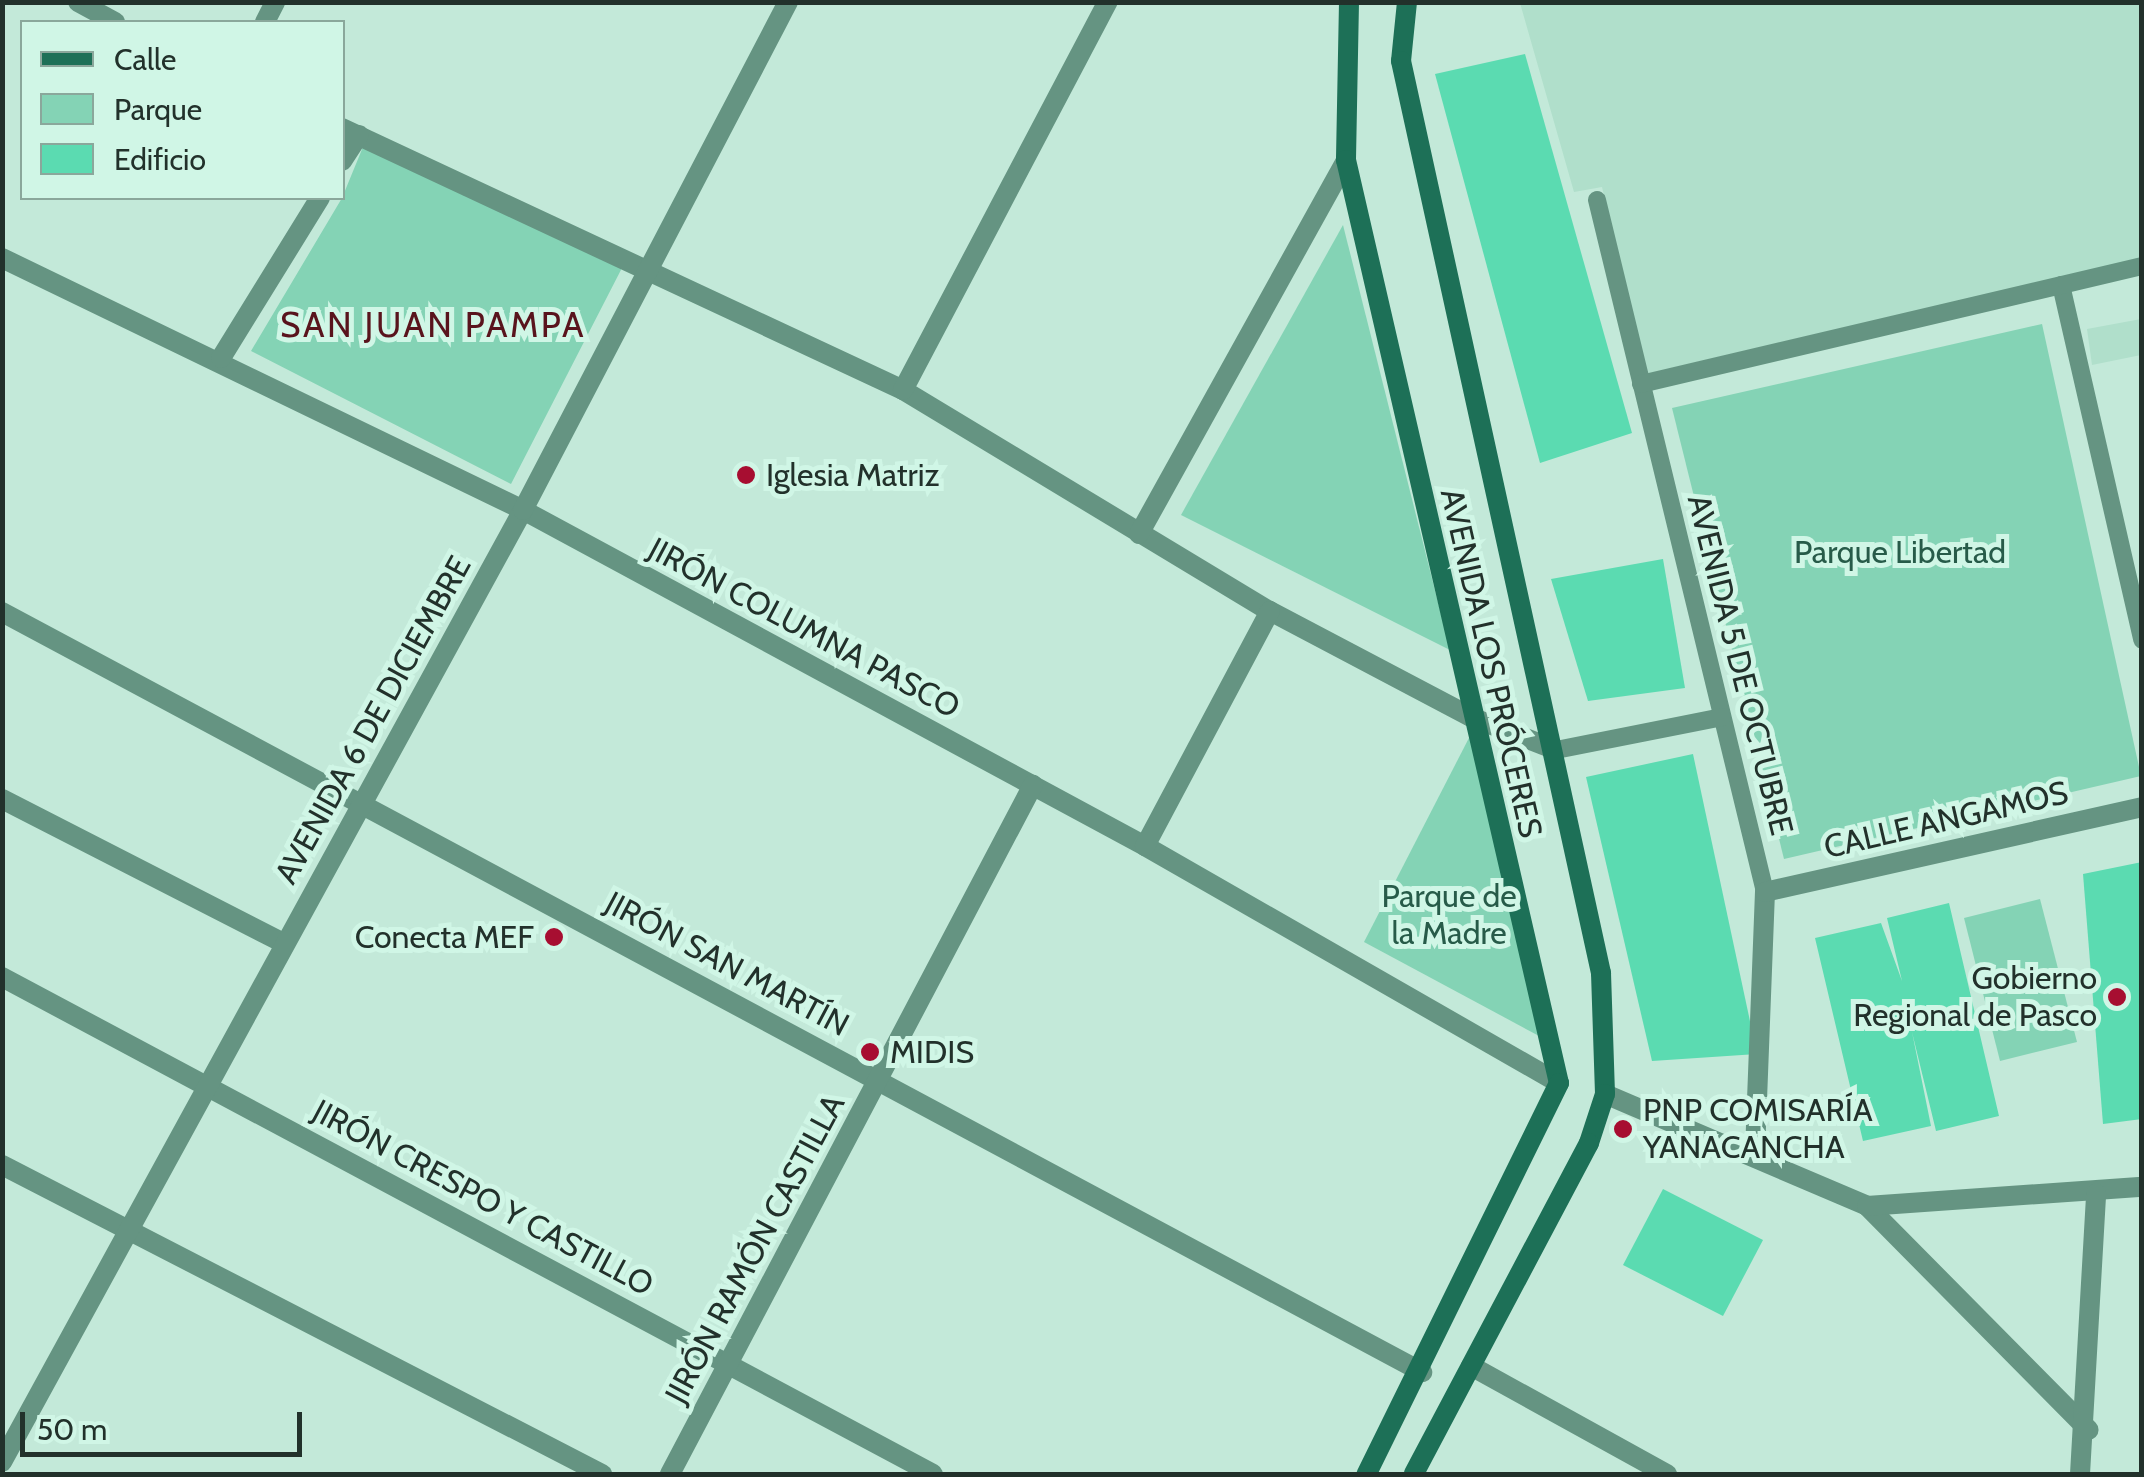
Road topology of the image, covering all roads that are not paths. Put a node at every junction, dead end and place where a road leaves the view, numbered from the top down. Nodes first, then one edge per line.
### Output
1 (78, 2) edge
2 (788, 2) edge
3 (1108, 2) edge
4 (1349, 2) edge
5 (1406, 3) edge
6 (111, 20) edge
7 (351, 131) edge
8 (1346, 160) junction
9 (319, 200) edge
10 (1597, 200) dead end
11 (2, 258) edge
12 (2142, 266) edge
13 (645, 269) junction
14 (2062, 285) junction
15 (221, 358) junction
16 (1641, 384) junction
17 (903, 390) junction
18 (523, 510) junction
19 (1139, 534) junction
20 (1270, 611) junction
21 (2, 612) edge
22 (2142, 640) edge
23 (1722, 716) junction
24 (1472, 717) junction
25 (1556, 750) junction
26 (1033, 785) junction
27 (2, 800) edge
28 (362, 802) junction
29 (2142, 807) edge
30 (1146, 846) junction
31 (1764, 892) junction
32 (284, 944) junction
33 (2, 978) edge
34 (878, 1079) junction
35 (1560, 1082) junction
36 (206, 1085) junction
37 (1605, 1094) junction
38 (1755, 1152) junction
39 (2, 1166) edge
40 (2142, 1187) edge
41 (2096, 1193) junction
42 (1867, 1206) junction
43 (126, 1230) junction
44 (729, 1362) junction
45 (1472, 1366) junction
46 (1422, 1372) junction
47 (2089, 1430) junction
48 (2, 1462) edge
49 (602, 1474) edge
50 (670, 1474) edge
51 (933, 1474) edge
52 (1367, 1474) edge
53 (1414, 1474) edge
54 (1667, 1474) edge
55 (2080, 1474) edge

1 - 6 street
2 - 13 street, AVENIDA 6 DE DICIEMBRE
3 - 17 street
4 - 8 street, AVENIDA LOS PRÓCERES
5 - 25 street, AVENIDA LOS PRÓCERES
7 - 13 street
8 - 19 street
8 - 24 street, AVENIDA LOS PRÓCERES
9 - 15 street
10 - 16 lane, AVENIDA 5 DE OCTUBRE
11 - 15 street, JIRÓN COLUMNA PASCO
12 - 14 lane
13 - 17 street
13 - 18 street, AVENIDA 6 DE DICIEMBRE
14 - 16 lane
14 - 22 lane
15 - 18 street, JIRÓN COLUMNA PASCO
16 - 23 lane, AVENIDA 5 DE OCTUBRE
17 - 19 street
18 - 26 street, JIRÓN COLUMNA PASCO
18 - 28 street, AVENIDA 6 DE DICIEMBRE
19 - 20 street
20 - 24 street
20 - 30 street
21 - 28 street, JIRÓN SAN MARTÍN
23 - 25 lane
23 - 31 lane, AVENIDA 5 DE OCTUBRE
24 - 25 street
24 - 35 street, AVENIDA LOS PRÓCERES
25 - 37 street, AVENIDA LOS PRÓCERES
26 - 30 street, JIRÓN COLUMNA PASCO
26 - 34 street, JIRÓN RAMÓN CASTILLA
27 - 32 street
28 - 32 street, AVENIDA 6 DE DICIEMBRE
28 - 34 street, JIRÓN SAN MARTÍN
29 - 31 street, CALLE ANGAMOS
30 - 35 street, JIRÓN COLUMNA PASCO
31 - 38 street, AVENIDA 5 DE OCTUBRE
32 - 36 street, AVENIDA 6 DE DICIEMBRE
33 - 36 street, JIRÓN CRESPO Y CASTILLO
34 - 44 street, JIRÓN RAMÓN CASTILLA
34 - 46 street, JIRÓN SAN MARTÍN
35 - 46 street
36 - 43 street, AVENIDA 6 DE DICIEMBRE
36 - 44 street, JIRÓN CRESPO Y CASTILLO
37 - 38 street
37 - 45 street, AVENIDA LOS PRÓCERES
38 - 42 street
39 - 43 street
40 - 41 street
41 - 42 street
41 - 47 street
42 - 47 street
43 - 48 street, AVENIDA 6 DE DICIEMBRE
43 - 49 street
44 - 50 street, JIRÓN RAMÓN CASTILLA
44 - 51 street, JIRÓN CRESPO Y CASTILLO
45 - 53 street, AVENIDA LOS PRÓCERES
45 - 54 street
46 - 52 street
47 - 55 street

